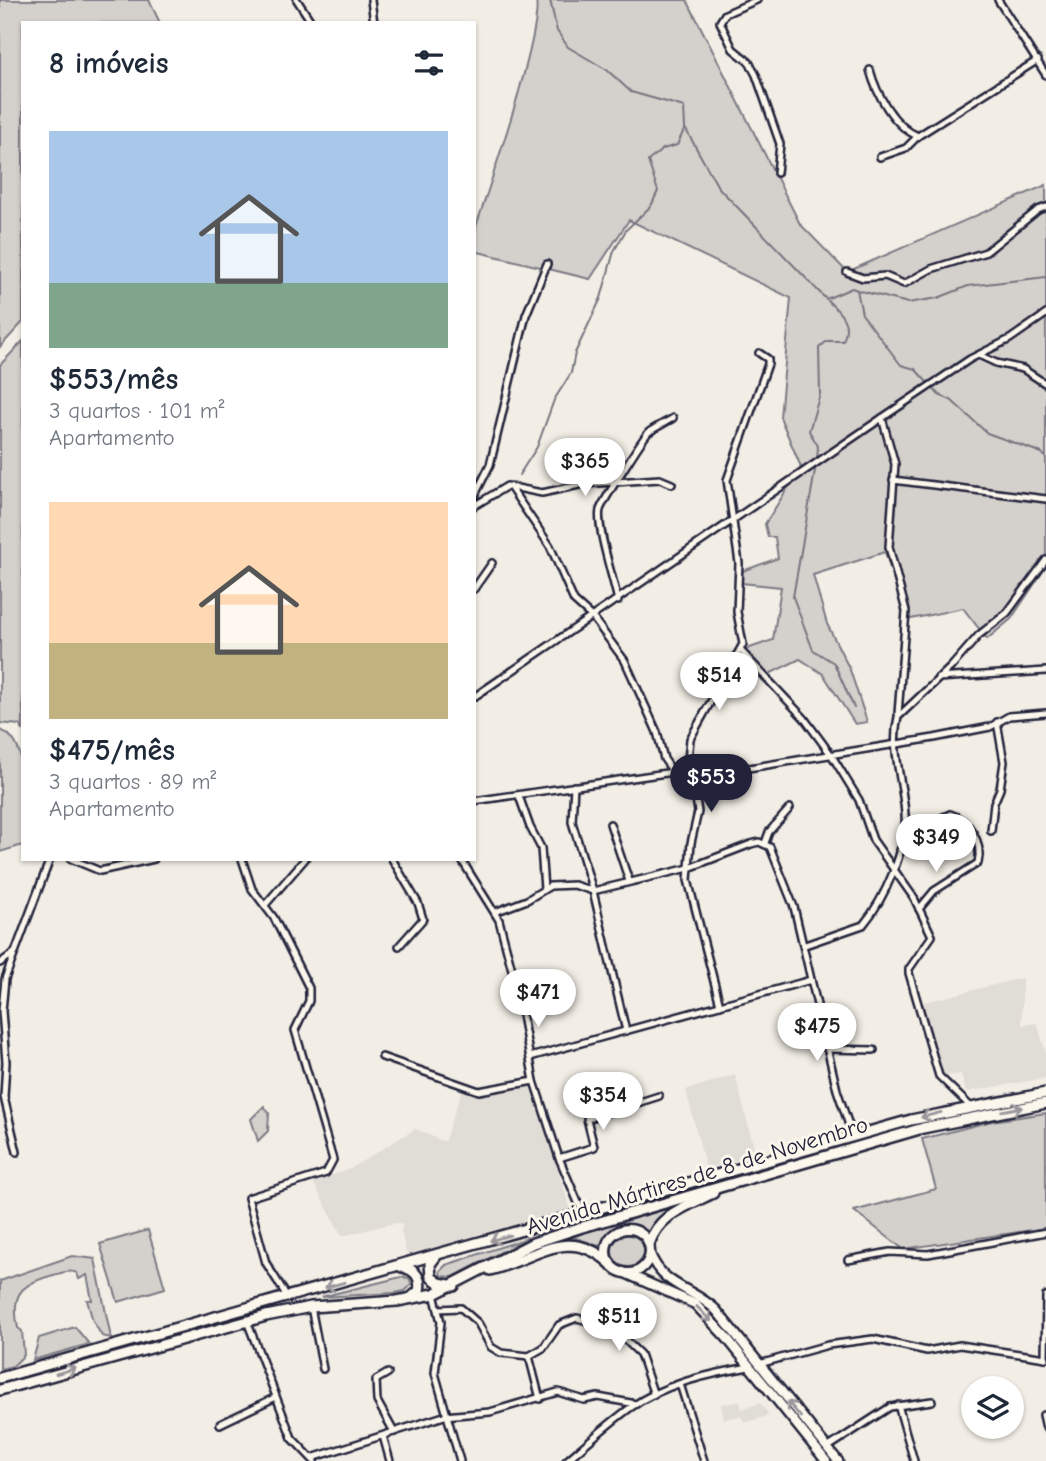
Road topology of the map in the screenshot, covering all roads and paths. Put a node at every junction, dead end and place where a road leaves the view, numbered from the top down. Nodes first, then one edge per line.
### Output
1 (297, 0) edge
2 (371, 0) edge
3 (757, 0) edge
4 (998, 0) edge
5 (311, 21) edge
6 (374, 21) edge
7 (1038, 60) junction
8 (870, 69) dead end
9 (1046, 75) edge
10 (918, 136) junction
11 (880, 157) dead end
12 (777, 173) dead end
13 (1046, 207) edge
14 (547, 264) dead end
15 (847, 272) dead end
16 (1046, 314) edge
17 (759, 353) dead end
18 (979, 355) junction
19 (1046, 384) edge
20 (673, 418) dead end
21 (882, 418) junction
22 (893, 480) junction
23 (618, 483) junction
24 (672, 484) dead end
25 (510, 487) junction
26 (476, 493) edge
27 (1046, 499) edge
28 (476, 505) edge
29 (732, 522) junction
30 (1046, 560) edge
31 (492, 563) dead end
32 (476, 586) edge
33 (618, 601) junction
34 (593, 618) junction
35 (741, 651) junction
36 (1046, 671) edge
37 (938, 678) junction
38 (476, 696) edge
39 (1046, 713) edge
40 (898, 716) junction
41 (998, 722) junction
42 (895, 742) junction
43 (832, 756) junction
44 (687, 769) junction
45 (673, 772) junction
46 (693, 777) junction
47 (574, 786) junction
48 (519, 796) junction
49 (476, 801) edge
50 (790, 808) dead end
51 (610, 824) dead end
52 (991, 831) dead end
53 (765, 843) junction
54 (899, 850) junction
55 (49, 861) edge
56 (76, 861) edge
57 (144, 861) edge
58 (243, 861) edge
59 (303, 861) edge
60 (393, 861) edge
61 (462, 861) edge
62 (689, 868) junction
63 (895, 870) junction
64 (629, 881) junction
65 (544, 889) junction
66 (593, 891) junction
67 (265, 905) junction
68 (919, 908) junction
69 (495, 912) junction
70 (805, 945) junction
71 (399, 946) dead end
72 (14, 953) junction
73 (0, 963) edge
74 (811, 981) junction
75 (720, 1005) junction
76 (626, 1031) junction
77 (828, 1049) junction
78 (874, 1050) dead end
79 (382, 1057) dead end
80 (530, 1058) junction
81 (3, 1063) edge
82 (534, 1081) junction
83 (1046, 1093) edge
84 (659, 1096) dead end
85 (1046, 1103) edge
86 (970, 1106) junction
87 (853, 1138) junction
88 (17, 1152) dead end
89 (559, 1158) junction
90 (733, 1182) junction
91 (583, 1214) junction
92 (1046, 1232) edge
93 (650, 1249) junction
94 (438, 1256) junction
95 (848, 1260) dead end
96 (610, 1263) junction
97 (401, 1266) junction
98 (481, 1272) junction
99 (622, 1272) junction
100 (455, 1286) junction
101 (434, 1294) junction
102 (1046, 1296) edge
103 (288, 1298) junction
104 (410, 1299) junction
105 (311, 1307) junction
106 (438, 1308) junction
107 (247, 1321) junction
108 (529, 1356) junction
109 (1045, 1358) edge
110 (760, 1364) junction
111 (749, 1367) junction
112 (323, 1369) dead end
113 (388, 1373) dead end
114 (0, 1378) edge
115 (680, 1384) junction
116 (0, 1390) edge
117 (654, 1395) junction
118 (274, 1398) junction
119 (540, 1399) junction
120 (932, 1401) dead end
121 (636, 1404) junction
122 (898, 1405) junction
123 (1043, 1415) dead end
124 (444, 1416) junction
125 (220, 1424) dead end
126 (1046, 1428) edge
127 (394, 1432) junction
128 (383, 1436) junction
129 (827, 1448) junction
130 (313, 1460) edge
131 (390, 1461) edge
132 (460, 1461) edge
133 (566, 1461) edge
134 (704, 1461) edge
135 (825, 1461) edge
136 (838, 1461) edge
137 (914, 1461) edge

1 - 5 street
2 - 6 street
3 - 12 street
4 - 7 street
7 - 9 street
7 - 10 street
8 - 10 street
10 - 11 street
13 - 15 street
14 - 26 street
16 - 18 street
17 - 29 street
18 - 19 street
18 - 21 street
20 - 23 street
21 - 22 street
21 - 29 street
22 - 27 street
22 - 40 street
23 - 24 street
23 - 25 street
23 - 33 street
25 - 28 street
25 - 34 street
29 - 33 street
29 - 35 street
30 - 37 street
31 - 32 street
33 - 34 street
34 - 38 street
34 - 45 street
35 - 43 street
35 - 44 street
36 - 37 street
37 - 40 street
39 - 41 street
40 - 42 street
41 - 42 street
41 - 52 street
42 - 43 street
42 - 54 street
43 - 46 street
43 - 63 street
44 - 45 street
44 - 46 street
45 - 47 street
46 - 62 street
47 - 48 street
47 - 66 street
48 - 49 street
48 - 65 street
50 - 53 street
51 - 64 street
53 - 62 street
53 - 70 street
54 - 63 street
54 - 68 street
55 - 72 street
56 - 57 street
58 - 67 street
59 - 67 street
60 - 71 street
61 - 69 street
62 - 64 street
62 - 75 street
63 - 68 street
63 - 70 street
64 - 66 street
65 - 66 street
65 - 69 street
66 - 76 street
67 - 103 street
68 - 86 street
69 - 80 street
70 - 74 street
72 - 73 street
72 - 81 street
74 - 75 street
74 - 77 street
75 - 76 street
76 - 80 street
77 - 78 street
77 - 87 street
79 - 82 street
80 - 82 street
81 - 88 street
82 - 89 street
83 - 86 main road, Avenida Mártires de 8 de Novembro
84 - 89 street
90 -> 85 main road, Avenida Mártires de 8 de Novembro
86 -> 87 main road, Avenida Mártires de 8 de Novembro
87 - 91 main road, Avenida Mártires de 8 de Novembro
89 - 91 street
90 - 93 main road
90 - 98 main road, Avenida Mártires de 8 de Novembro
91 -> 94 main road, Avenida Mártires de 8 de Novembro
92 - 95 street
93 - 96 street
93 - 99 street
93 - 110 street
94 - 97 main road, Avenida Mártires de 8 de Novembro
94 - 100 main road
96 - 98 main road
96 - 99 street
97 -> 103 main road, Avenida Mártires de 8 de Novembro
97 - 104 main road
98 - 100 main road, Avenida Mártires de 8 de Novembro
99 -> 111 street
100 - 101 main road, Avenida Mártires de 8 de Novembro
101 - 104 main road, Avenida Mártires de 8 de Novembro
101 - 106 street
102 - 109 street
103 - 114 main road, Avenida Mártires de 8 de Novembro
104 - 105 main road, Avenida Mártires de 8 de Novembro
105 - 107 main road, Avenida Mártires de 8 de Novembro
105 - 112 street
106 - 108 street
106 - 124 street
116 -> 107 main road, Avenida Mártires de 8 de Novembro
107 - 118 street
108 - 117 street
108 - 119 street
109 - 110 street
129 -> 110 street
111 - 115 street
111 - 135 street
113 - 127 street
115 - 117 street
115 - 134 street
117 - 121 street
118 - 125 street
118 - 130 street
119 - 121 street
119 - 124 street
120 - 122 street
121 - 133 street
122 - 129 street
122 - 137 street
123 - 126 street
124 - 127 street
124 - 132 street
127 - 128 street
128 - 130 street
128 - 131 street
129 - 136 street

